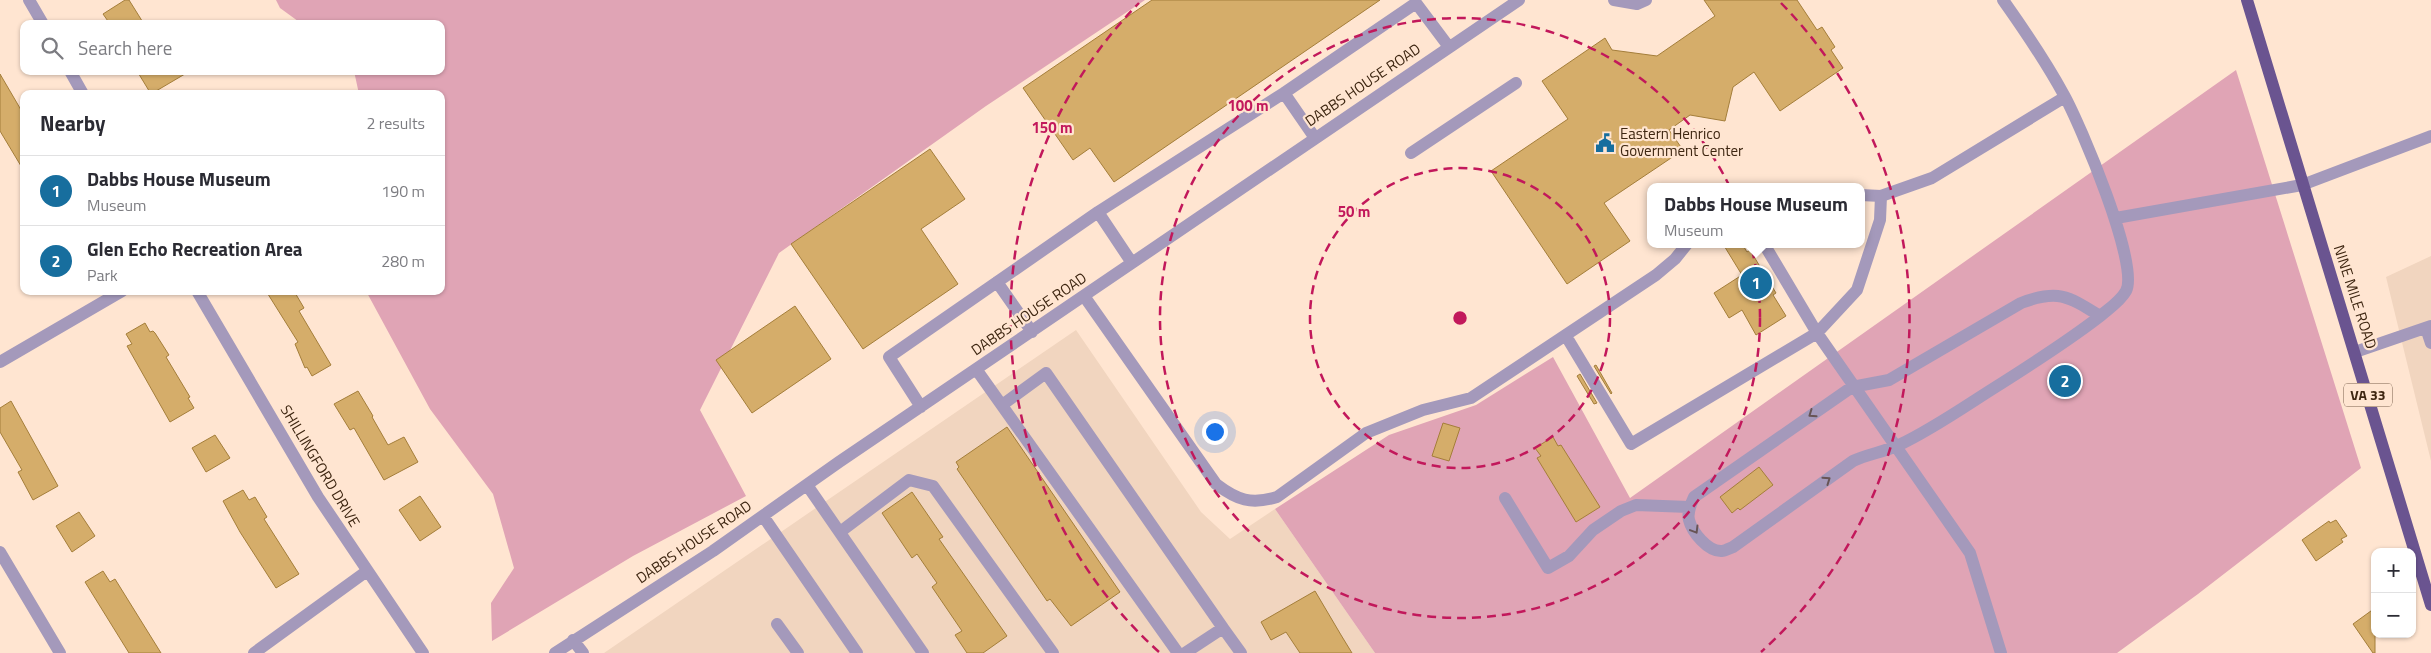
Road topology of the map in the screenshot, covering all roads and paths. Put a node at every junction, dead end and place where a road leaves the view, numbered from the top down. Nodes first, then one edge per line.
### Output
1 (29, 0) edge
2 (1519, 0) edge
3 (1614, 0) edge
4 (1646, 0) edge
5 (2003, 0) edge
6 (2247, 0) edge
7 (41, 20) edge
8 (1449, 47) junction
9 (72, 75) edge
10 (1516, 83) dead end
11 (81, 90) edge
12 (1284, 93) junction
13 (2065, 97) junction
14 (2431, 136) edge
15 (1315, 138) junction
16 (1410, 153) dead end
17 (2302, 185) junction
18 (1865, 194) edge
19 (1881, 196) junction
20 (1098, 212) junction
21 (2116, 218) junction
22 (1684, 248) edge
23 (1766, 248) edge
24 (1132, 263) junction
25 (997, 282) junction
26 (115, 295) edge
27 (199, 295) edge
28 (1084, 296) junction
29 (2100, 316) junction
30 (2429, 327) edge
31 (1032, 332) junction
32 (1817, 333) junction
33 (1566, 336) junction
34 (2431, 343) edge
35 (2355, 352) junction
36 (0, 362) edge
37 (976, 369) junction
38 (1852, 387) junction
39 (1002, 404) junction
40 (920, 407) junction
41 (1897, 446) junction
42 (807, 485) junction
43 (1505, 498) dead end
44 (1689, 507) junction
45 (763, 516) junction
46 (840, 532) junction
47 (0, 552) edge
48 (367, 571) junction
49 (2431, 605) edge
50 (778, 624) dead end
51 (1223, 628) junction
52 (574, 640) junction
53 (852, 651) edge
54 (60, 653) edge
55 (254, 653) edge
56 (423, 653) edge
57 (555, 653) edge
58 (583, 653) edge
59 (798, 653) edge
60 (923, 653) edge
61 (1053, 653) edge
62 (1178, 653) edge
63 (1185, 653) edge
64 (1241, 653) edge
65 (2001, 653) edge

1 - 7 street
2 - 8 street, DABBS HOUSE ROAD
3 - 4 street
5 - 13 street
6 - 17 main road, NINE MILE ROAD / VA 33
8 - 12 street
8 - 15 street, DABBS HOUSE ROAD
9 - 11 street
10 - 16 street
12 - 15 street
12 - 20 street
13 - 19 street
13 - 21 street
14 - 17 street
15 - 24 street, DABBS HOUSE ROAD
17 - 21 street
17 - 35 main road, NINE MILE ROAD / VA 33
18 - 19 street
19 - 32 street
20 - 24 street
20 - 25 street
21 - 29 street
22 - 33 street
23 - 32 street
24 - 28 street, DABBS HOUSE ROAD
25 - 31 street
25 - 40 street
26 - 36 street
27 - 48 street, SHILLINGFORD DRIVE
28 - 31 street, DABBS HOUSE ROAD
28 - 33 street
29 - 38 street
29 - 41 street
30 - 34 street
30 - 35 street
31 - 37 street, DABBS HOUSE ROAD
32 - 33 street
32 - 38 street
35 - 49 main road, NINE MILE ROAD / VA 33
37 - 39 street
37 - 40 street, DABBS HOUSE ROAD
38 - 41 street
38 -> 44 street
39 - 51 street
39 - 62 street
40 - 42 street, DABBS HOUSE ROAD
44 -> 41 street
41 - 65 street
42 - 45 street, DABBS HOUSE ROAD
42 - 46 street
43 - 44 street
45 - 52 street, DABBS HOUSE ROAD
45 - 53 street
46 - 60 street
46 - 61 street
47 - 54 street
48 - 55 street
48 - 56 street, SHILLINGFORD DRIVE
50 - 59 street
51 - 63 street
51 - 64 street
52 - 57 street, DABBS HOUSE ROAD
52 - 58 street

